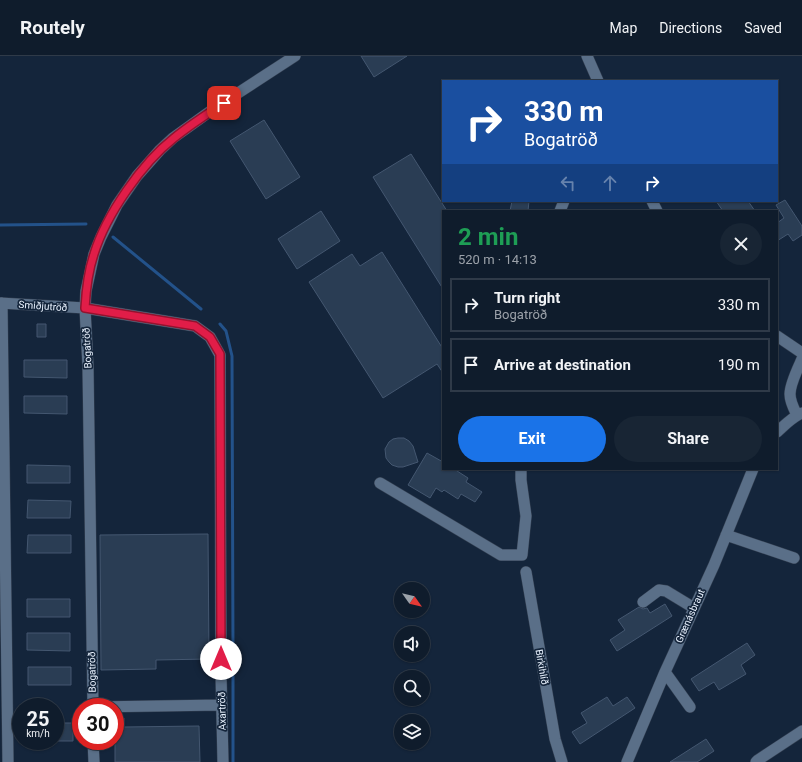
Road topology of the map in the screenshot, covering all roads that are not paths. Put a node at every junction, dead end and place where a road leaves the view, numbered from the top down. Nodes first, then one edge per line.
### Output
1 (295, 56) edge
2 (587, 56) edge
3 (598, 80) edge
4 (1, 303) edge
5 (85, 308) junction
6 (778, 337) edge
7 (802, 353) edge
8 (802, 358) edge
9 (800, 414) edge
10 (778, 431) edge
11 (2, 438) edge
12 (521, 470) edge
13 (752, 470) edge
14 (380, 483) dead end
15 (726, 535) junction
16 (794, 558) dead end
17 (526, 572) dead end
18 (643, 602) dead end
19 (694, 608) junction
20 (665, 672) junction
21 (93, 698) edge
22 (222, 705) junction
23 (124, 707) edge
24 (690, 707) dead end
25 (802, 731) edge
26 (94, 750) edge
27 (8, 762) edge
28 (94, 762) edge
29 (223, 762) edge
30 (562, 762) edge
31 (627, 762) edge
32 (756, 762) edge

1 - 5 street, Bogatröð
2 - 3 street
4 - 5 street, Smiðjutröð
4 - 11 street
5 - 21 street, Bogatröð
5 - 22 street, Axartröð
6 - 7 street
8 - 9 street
9 - 10 street
11 - 27 street
12 - 14 street
13 - 15 street, Grænásbraut
15 - 16 street
15 - 19 street, Grænásbraut
17 - 30 street, Birkihlíð
18 - 19 street
19 - 20 street, Grænásbraut
20 - 24 street
20 - 31 street, Grænásbraut
22 - 23 street
22 - 29 street, Axartröð
25 - 32 street
26 - 28 street

